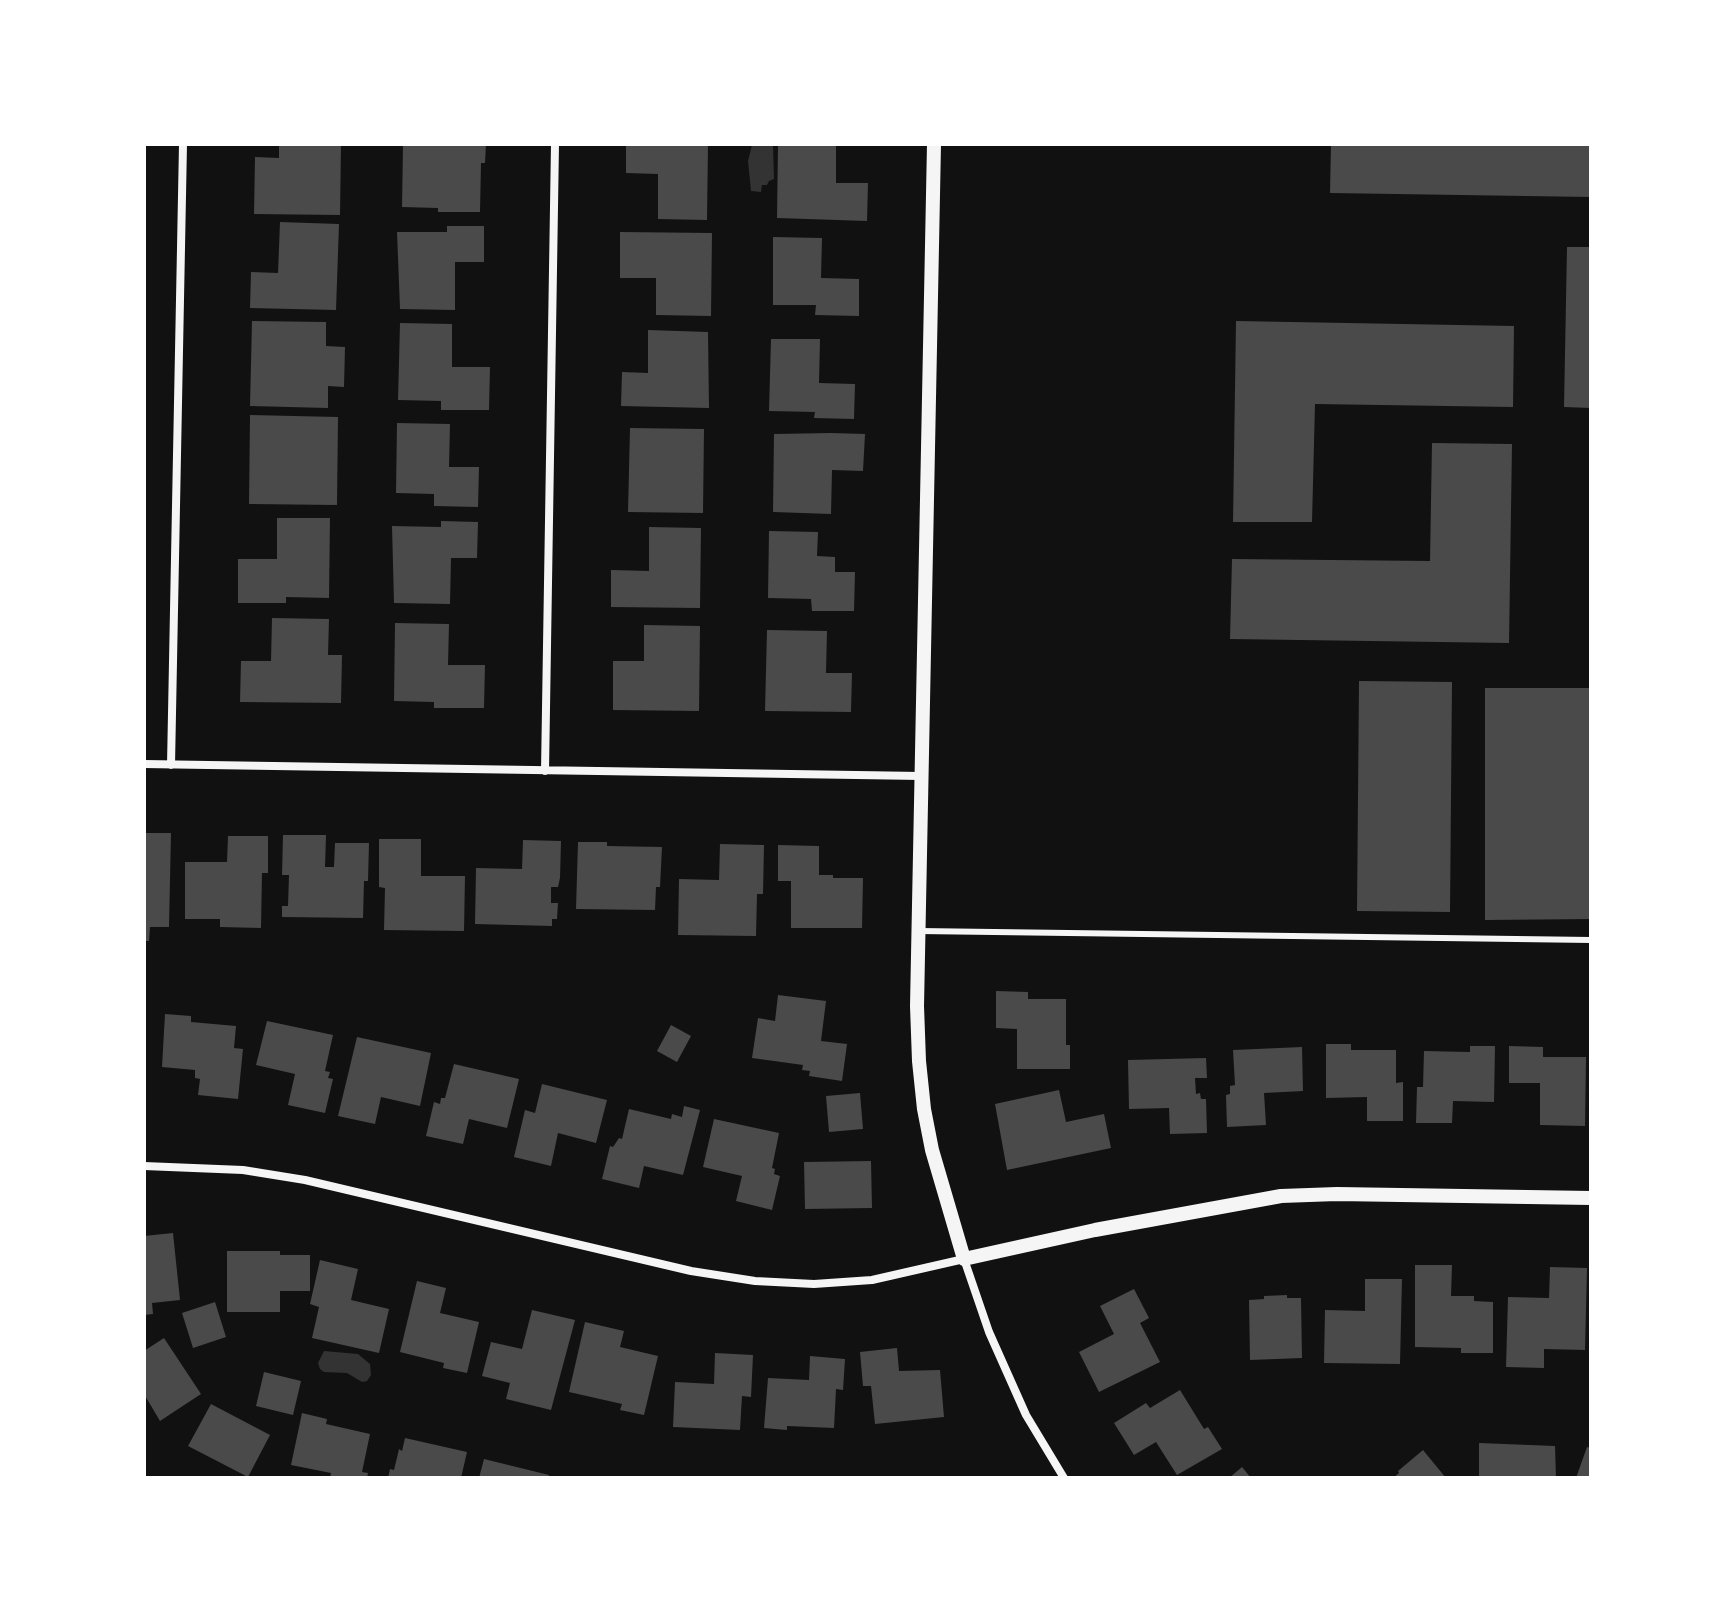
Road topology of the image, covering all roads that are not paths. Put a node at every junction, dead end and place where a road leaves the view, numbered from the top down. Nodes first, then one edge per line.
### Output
1 (183, 144) edge
2 (555, 144) edge
3 (934, 144) edge
4 (144, 764) edge
5 (171, 765) junction
6 (545, 771) junction
7 (921, 776) junction
8 (919, 931) junction
9 (1591, 940) edge
10 (144, 1166) edge
11 (1591, 1198) edge
12 (964, 1259) junction
13 (1064, 1478) edge

1 - 5 street
2 - 6 street
3 - 7 street
4 - 5 street
5 - 6 street
6 - 7 street
7 - 8 street
8 - 9 lane
8 - 12 street
10 - 12 street
11 - 12 street
12 - 13 street

